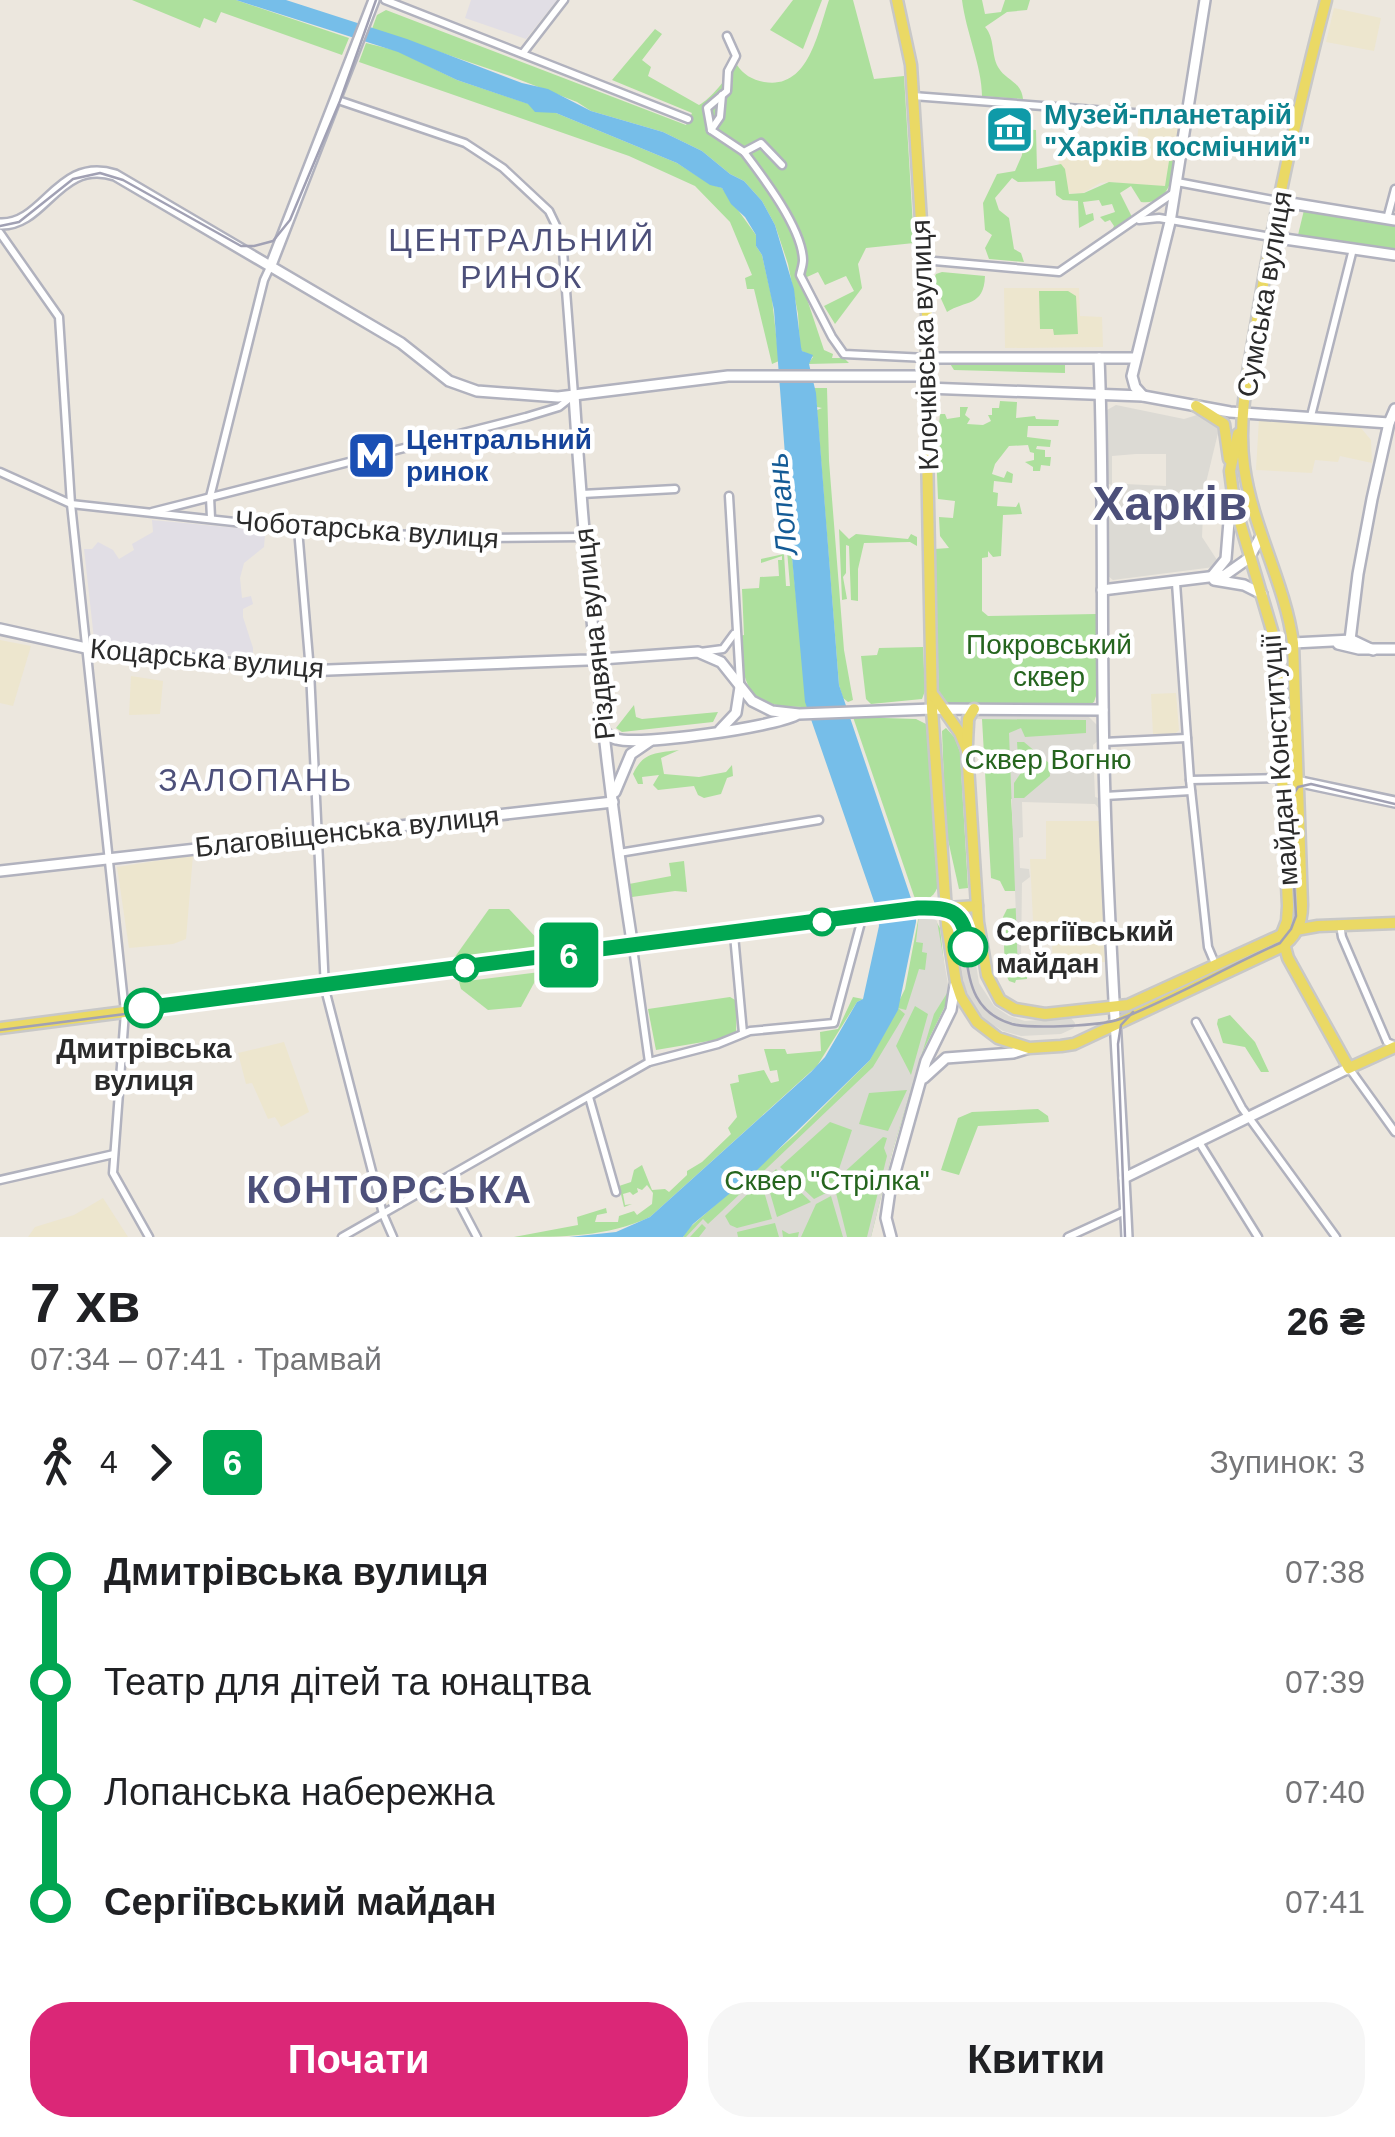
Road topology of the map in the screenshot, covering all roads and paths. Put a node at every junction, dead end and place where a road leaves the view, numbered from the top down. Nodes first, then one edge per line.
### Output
1 (374, 0) edge
2 (385, 0) edge
3 (564, 0) edge
4 (897, 0) edge
5 (1205, 0) edge
6 (1326, 0) edge
7 (727, 36) dead end
8 (522, 53) junction
9 (722, 95) junction
10 (913, 96) junction
11 (338, 100) junction
12 (1187, 116) junction
13 (688, 119) dead end
14 (711, 130) junction
15 (744, 152) junction
16 (782, 165) dead end
17 (1176, 186) junction
18 (1395, 189) edge
19 (1278, 201) junction
20 (1391, 220) edge
21 (1133, 222) junction
22 (1170, 222) junction
23 (4, 228) edge
24 (1271, 237) junction
25 (1353, 249) junction
26 (1395, 255) edge
27 (923, 260) junction
28 (271, 265) junction
29 (928, 358) junction
30 (1099, 358) junction
31 (1135, 358) junction
32 (926, 382) junction
33 (574, 395) junction
34 (1100, 396) junction
35 (1143, 396) junction
36 (1196, 406) junction
37 (1395, 409) edge
38 (1244, 412) junction
39 (1311, 416) junction
40 (1388, 423) junction
41 (1230, 470) junction
42 (0, 472) edge
43 (675, 489) dead end
44 (580, 494) junction
45 (729, 496) dead end
46 (210, 497) junction
47 (70, 504) junction
48 (152, 512) junction
49 (212, 518) junction
50 (298, 529) junction
51 (583, 536) junction
52 (1261, 536) junction
53 (1250, 558) junction
54 (1206, 579) junction
55 (1176, 583) junction
56 (1102, 590) junction
57 (1262, 594) junction
58 (735, 628) junction
59 (0, 630) edge
60 (1355, 640) junction
61 (1293, 643) junction
62 (1276, 644) junction
63 (86, 648) junction
64 (1395, 649) edge
65 (698, 652) junction
66 (596, 660) junction
67 (310, 671) junction
68 (740, 684) junction
69 (937, 708) junction
70 (974, 709) junction
71 (1102, 710) junction
72 (804, 714) junction
73 (603, 731) junction
74 (718, 731) junction
75 (1187, 738) junction
76 (658, 739) junction
77 (1103, 742) junction
78 (967, 750) junction
79 (1282, 778) junction
80 (1297, 779) junction
81 (1190, 780) junction
82 (1191, 791) junction
83 (1104, 796) junction
84 (613, 802) junction
85 (1395, 802) edge
86 (820, 820) dead end
87 (318, 833) junction
88 (618, 853) junction
89 (109, 859) junction
90 (0, 871) edge
91 (977, 906) junction
92 (946, 908) junction
93 (859, 918) junction
94 (1395, 923) edge
95 (1340, 925) junction
96 (1298, 928) junction
97 (734, 935) junction
98 (1283, 939) junction
99 (633, 948) junction
100 (1219, 971) junction
101 (956, 982) junction
102 (325, 988) junction
103 (1114, 1008) junction
104 (125, 1012) junction
105 (1196, 1022) dead end
106 (1116, 1024) junction
107 (0, 1028) edge
108 (743, 1033) junction
109 (1395, 1046) edge
110 (1029, 1048) junction
111 (649, 1062) junction
112 (1349, 1068) junction
113 (922, 1080) junction
114 (589, 1098) junction
115 (1249, 1116) junction
116 (1395, 1132) edge
117 (1198, 1141) junction
118 (114, 1154) junction
119 (446, 1178) junction
120 (1124, 1178) junction
121 (0, 1180) edge
122 (616, 1192) dead end
123 (1126, 1212) junction
124 (383, 1214) junction
125 (149, 1237) edge
126 (342, 1237) edge
127 (393, 1237) edge
128 (477, 1237) edge
129 (891, 1237) edge
130 (1068, 1237) edge
131 (1126, 1237) edge
132 (1258, 1237) edge
133 (1336, 1237) edge

1 - 11 street
2 - 8 street
3 - 8 street
4 - 10 main road, Клочківська вулиця
5 - 12 street
6 - 19 main road, Сумська вулиця
7 - 9 street
8 - 13 street
9 - 14 street
9 - 14 street
10 - 12 street
10 - 27 main road, Клочківська вулиця
11 - 28 street
11 - 33 street, Різдвяна вулиця
12 - 17 street
14 - 15 street
15 - 16 street
15 - 29 street
17 - 19 street
17 - 21 street
17 - 22 street
18 - 20 street
19 - 20 street
19 - 24 main road, Сумська вулиця
21 - 22 street
21 - 27 street
22 - 24 street
22 - 31 street
23 - 28 street
23 - 47 street
24 - 25 street
24 - 38 main road, Сумська вулиця
25 - 26 street
25 - 39 street
27 - 29 main road, Клочківська вулиця
28 - 33 street
28 - 46 street
29 - 30 street
29 - 32 main road, Клочківська вулиця
30 - 31 street
30 - 34 street
31 - 35 street
32 - 33 street
32 - 34 street
32 - 69 main road, Клочківська вулиця
33 - 44 street, Різдвяна вулиця
33 - 46 street, Чоботарська вулиця
34 - 35 street
34 - 56 street
35 - 36 street
36 - 38 street
36 - 41 main road
37 - 40 street
38 - 39 street
38 - 41 main road, майдан Конституції
38 - 52 main road, майдан Конституції
39 - 40 street
40 - 60 street
41 - 53 main road, майдан Конституції
41 - 54 street
42 - 47 street, Чоботарська вулиця
43 - 44 street
44 - 51 street, Різдвяна вулиця
45 - 58 street
46 - 48 street, Чоботарська вулиця
46 - 49 street
47 - 48 street, Чоботарська вулиця
47 - 63 street
48 - 49 street, Чоботарська вулиця
49 - 50 street, Чоботарська вулиця
50 - 51 street, Чоботарська вулиця
50 - 67 street
51 - 66 street, Різдвяна вулиця
52 - 53 street
52 - 61 main road, майдан Конституції
53 - 54 street
53 - 57 main road, майдан Конституції
54 - 55 street
54 - 57 street
55 - 56 street
55 - 75 street
56 - 71 street
57 - 62 main road, майдан Конституції
58 - 65 street
58 - 68 street
59 - 63 street, Коцарська вулиця
60 - 61 street
60 - 64 street
61 - 62 main road
61 - 80 main road, майдан Конституції
62 - 79 main road, майдан Конституції
63 - 67 street, Коцарська вулиця
63 - 89 street
65 - 66 street, Коцарська вулиця
65 - 68 street
66 - 67 street, Коцарська вулиця
66 - 73 street, Різдвяна вулиця
67 - 87 street
68 - 72 street
68 - 74 street
69 - 70 street
69 - 72 street
69 - 78 main road
69 - 92 main road
70 - 71 street
70 - 78 main road
71 - 77 street
72 - 74 street
73 - 76 street
73 - 84 street, Різдвяна вулиця
74 - 76 street
75 - 77 street
75 - 81 street
76 - 84 street
77 - 83 street
78 - 91 main road
79 - 80 street
79 - 81 street
79 - 98 main road, майдан Конституції
80 - 85 street
80 - 96 main road, майдан Конституції
81 - 82 street
82 - 83 street
82 - 100 street
83 - 103 street
84 - 87 street, Благовіщенська вулиця
84 - 88 street, Різдвяна вулиця
86 - 88 street
87 - 89 street, Благовіщенська вулиця
87 - 102 street
88 - 99 street, Різдвяна вулиця
89 - 90 street, Благовіщенська вулиця
89 - 104 street
91 - 92 main road
91 - 103 main road
92 - 93 main road
92 - 101 main road
93 - 97 main road
93 - 108 street
94 - 95 main road
95 - 96 main road
95 - 109 street
96 - 98 main road
97 - 99 main road
97 - 108 street
98 - 100 main road
98 - 112 main road, майдан Конституції
99 - 102 main road
99 - 111 street, Різдвяна вулиця
100 - 103 main road
100 - 106 main road
101 - 110 main road
101 - 113 street
102 - 104 main road
102 - 124 street
103 - 106 street
104 - 107 main road
104 - 118 street
105 - 115 street
106 - 110 main road
106 - 120 street
108 - 111 street
109 - 112 main road
110 - 113 street
111 - 114 street
112 - 115 street
112 - 116 street
113 - 129 street
114 - 119 street
114 - 122 street
115 - 117 street
115 - 133 street
117 - 120 street
117 - 132 street
118 - 121 street
118 - 125 street
119 - 124 street
119 - 128 street
120 - 123 street
123 - 130 street
123 - 131 street
124 - 126 street
124 - 127 street

